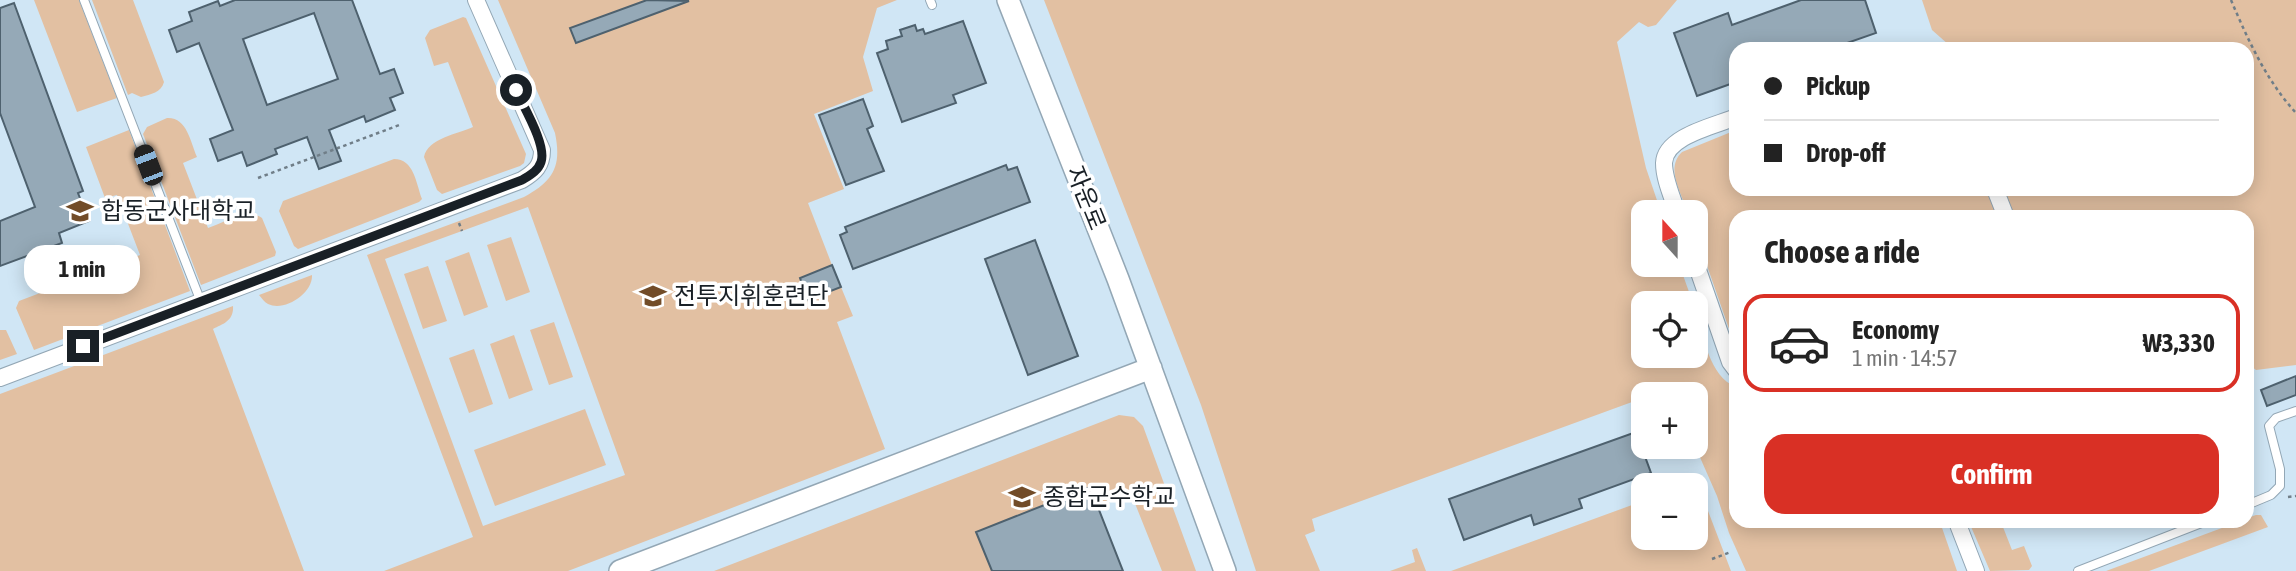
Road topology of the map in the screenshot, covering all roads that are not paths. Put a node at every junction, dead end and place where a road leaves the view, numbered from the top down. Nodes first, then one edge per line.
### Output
1 (85, 0) edge
2 (475, 0) edge
3 (1008, 0) edge
4 (1729, 120) edge
5 (1674, 200) edge
6 (1701, 277) edge
7 (201, 302) junction
8 (1729, 359) edge
9 (1150, 368) junction
10 (0, 378) edge
11 (2296, 411) edge
12 (2254, 502) edge
13 (1959, 528) edge
14 (2189, 528) edge
15 (620, 571) edge
16 (1225, 571) edge
17 (1976, 571) edge
18 (2078, 571) edge

1 - 7 lane
2 - 7 street
3 - 9 street, 자운로
4 - 5 street
6 - 8 street
7 - 10 street
9 - 15 street
9 - 16 street, 자운로
11 - 12 lane
13 - 17 street
14 - 18 lane

